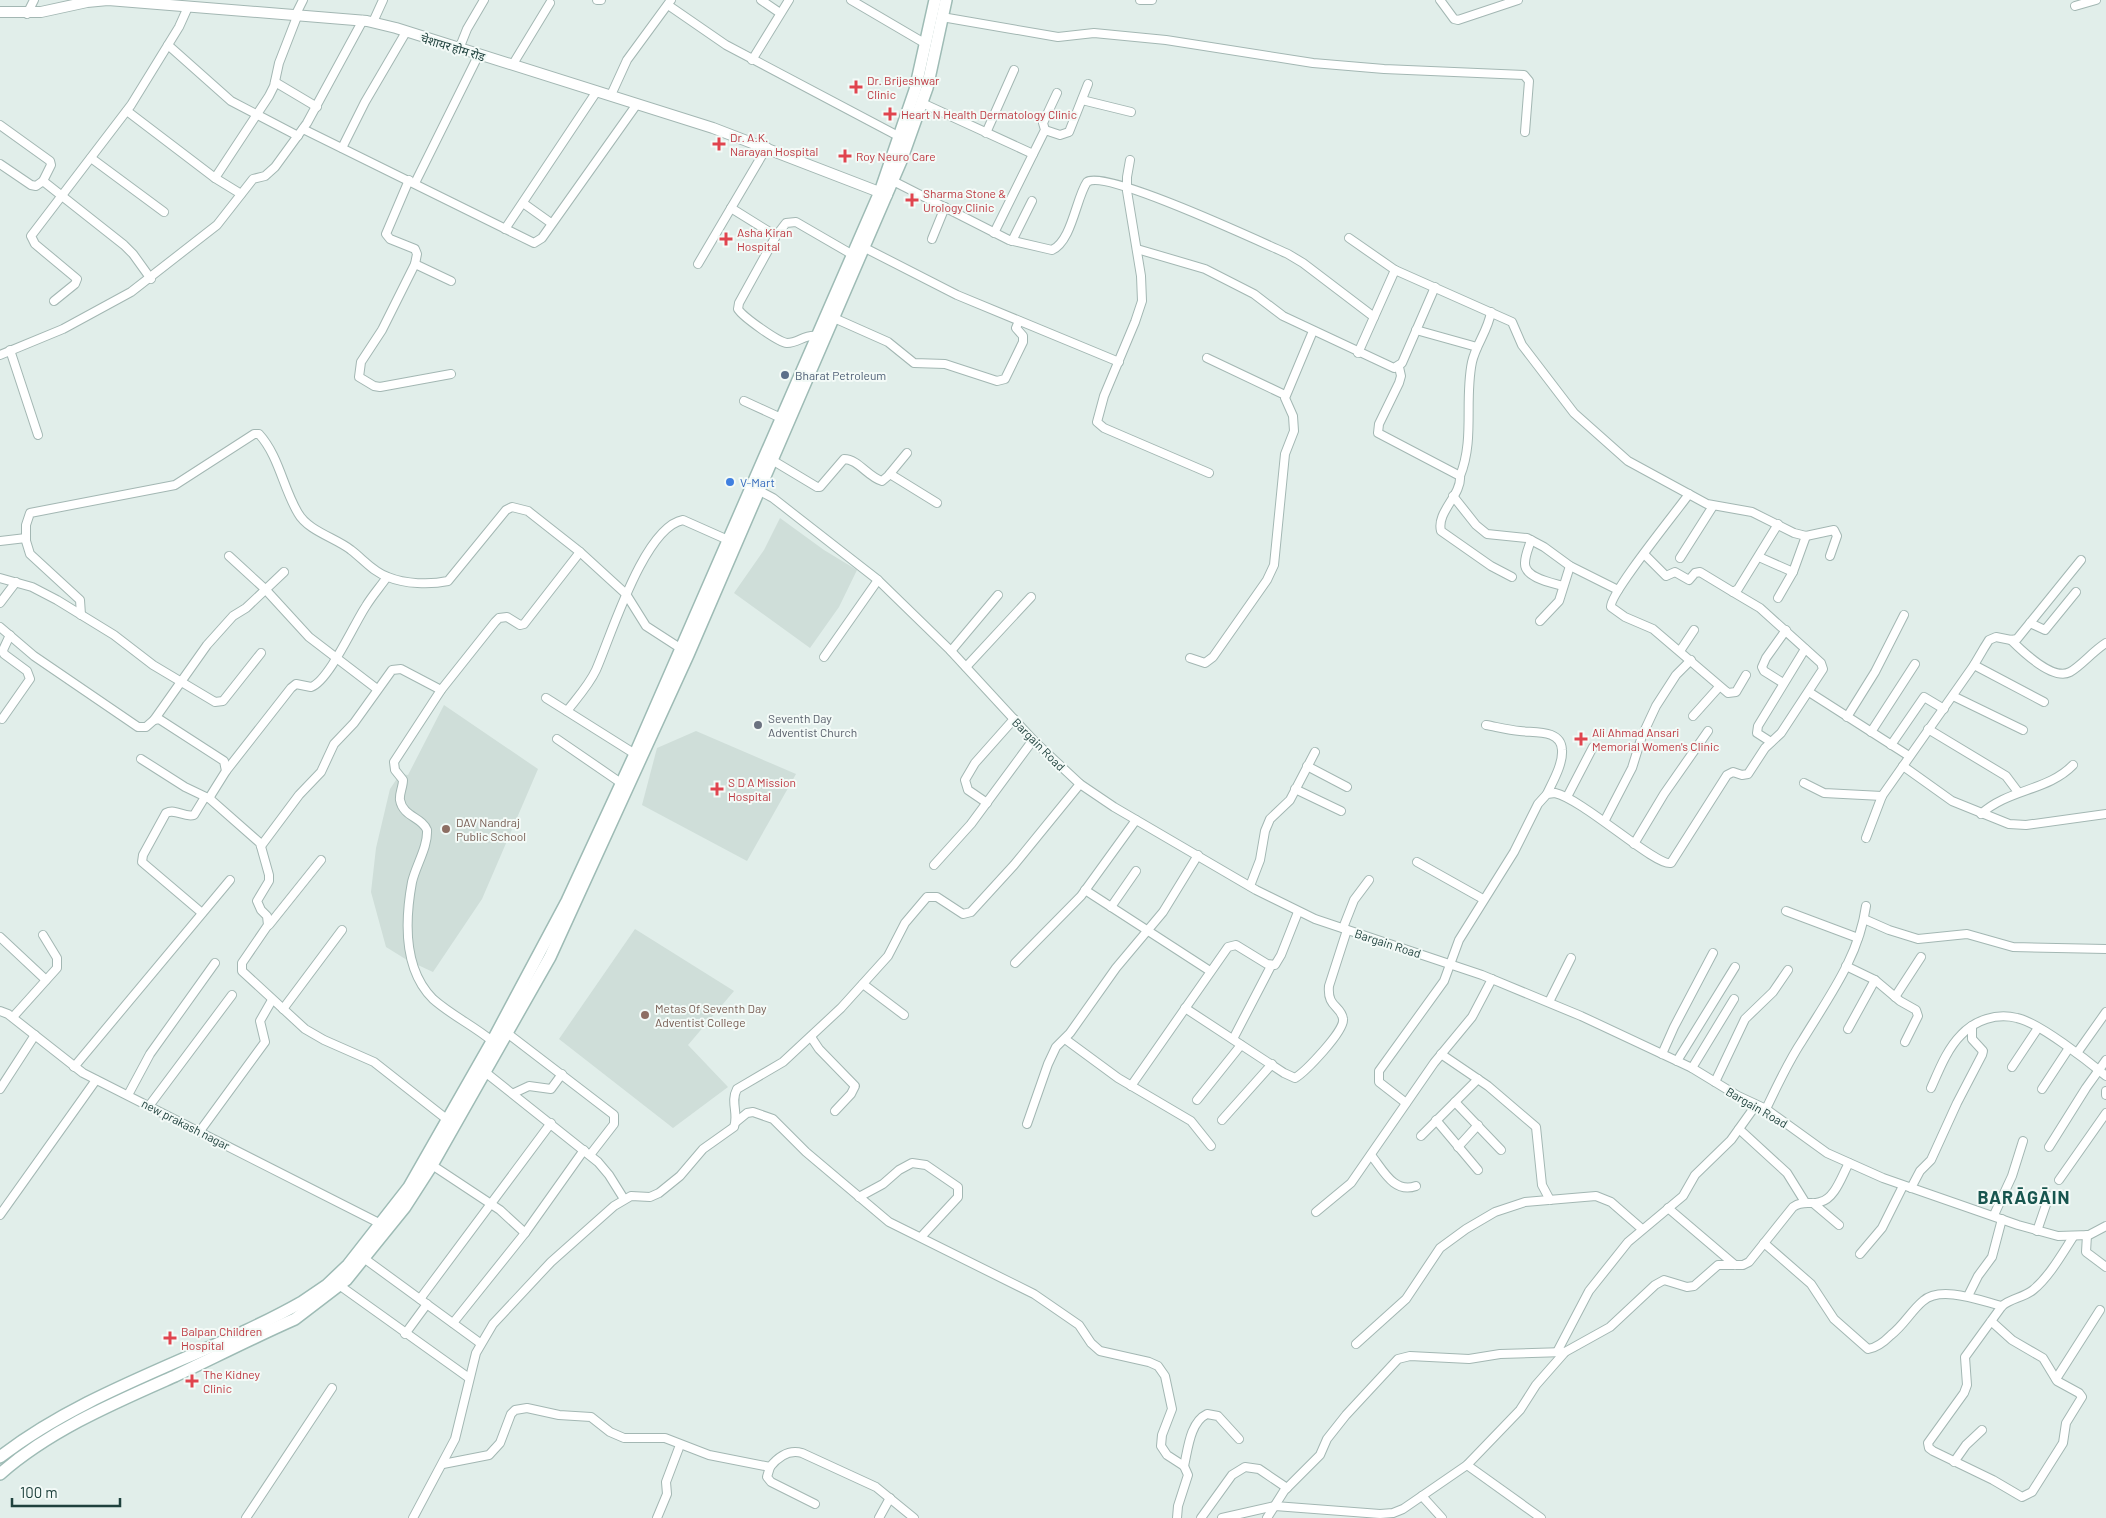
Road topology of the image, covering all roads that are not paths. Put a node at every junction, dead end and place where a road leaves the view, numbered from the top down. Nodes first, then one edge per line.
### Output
1 (34, 0) edge
2 (303, 0) edge
3 (383, 0) edge
4 (484, 0) edge
5 (597, 0) edge
6 (601, 0) edge
7 (762, 0) edge
8 (789, 0) edge
9 (852, 0) edge
10 (935, 0) edge
11 (946, 0) edge
12 (1140, 0) edge
13 (1152, 0) edge
14 (1440, 0) edge
15 (1518, 0) edge
16 (2096, 0) edge
17 (670, 2) edge
18 (550, 3) dead end
19 (2075, 6) dead end
20 (188, 7) junction
21 (0, 12) edge
22 (780, 13) junction
23 (27, 14) junction
24 (297, 14) junction
25 (942, 17) junction
26 (368, 21) junction
27 (406, 32) junction
28 (926, 44) junction
29 (168, 45) junction
30 (459, 48) junction
31 (479, 54) junction
32 (752, 60) junction
33 (513, 64) junction
34 (1014, 70) dead end
35 (275, 82) junction
36 (1088, 84) dead end
37 (597, 91) junction
38 (1057, 93) dead end
39 (611, 95) junction
40 (1082, 100) junction
41 (922, 103) junction
42 (637, 104) junction
43 (317, 107) junction
44 (127, 111) junction
45 (1131, 112) dead end
46 (256, 115) junction
47 (0, 125) edge
48 (1045, 130) junction
49 (1525, 132) dead end
50 (300, 133) junction
51 (986, 133) junction
52 (900, 137) junction
53 (342, 148) junction
54 (767, 148) junction
55 (1033, 154) junction
56 (91, 158) junction
57 (1130, 160) dead end
58 (0, 164) edge
59 (215, 178) junction
60 (43, 181) junction
61 (893, 181) junction
62 (412, 182) junction
63 (1126, 185) junction
64 (241, 194) junction
65 (884, 194) junction
66 (61, 195) junction
67 (1032, 200) dead end
68 (523, 203) junction
69 (945, 207) junction
70 (730, 208) junction
71 (164, 212) dead end
72 (551, 223) junction
73 (505, 230) junction
74 (994, 233) junction
75 (776, 236) junction
76 (1349, 238) dead end
77 (932, 239) dead end
78 (1012, 241) junction
79 (865, 248) junction
80 (1137, 249) junction
81 (853, 255) junction
82 (415, 264) junction
83 (698, 264) dead end
84 (1395, 270) junction
85 (151, 279) junction
86 (451, 281) dead end
87 (1435, 287) junction
88 (54, 301) dead end
89 (1491, 312) junction
90 (1374, 317) junction
91 (834, 318) junction
92 (1019, 321) junction
93 (1416, 330) junction
94 (1313, 331) junction
95 (818, 336) junction
96 (1477, 347) junction
97 (10, 350) junction
98 (1358, 353) junction
99 (0, 355) edge
100 (1207, 358) dead end
101 (1119, 362) junction
102 (1398, 367) junction
103 (451, 374) dead end
104 (1286, 395) junction
105 (744, 401) dead end
106 (781, 418) junction
107 (38, 435) dead end
108 (907, 452) dead end
109 (772, 460) junction
110 (890, 474) junction
111 (1209, 474) dead end
112 (1460, 476) junction
113 (755, 488) junction
114 (1689, 494) junction
115 (1453, 496) junction
116 (937, 503) dead end
117 (1713, 506) junction
118 (1778, 524) junction
119 (1806, 536) junction
120 (26, 538) junction
121 (728, 540) junction
122 (1531, 540) junction
123 (0, 541) edge
124 (580, 552) junction
125 (1644, 555) junction
126 (229, 556) dead end
127 (1830, 556) dead end
128 (1759, 557) junction
129 (1680, 558) dead end
130 (2081, 560) dead end
131 (1570, 566) junction
132 (284, 572) dead end
133 (1793, 572) junction
134 (387, 577) junction
135 (1512, 577) dead end
136 (0, 578) edge
137 (878, 580) junction
138 (16, 582) junction
139 (1563, 586) junction
140 (265, 589) junction
141 (1618, 590) junction
142 (1733, 592) junction
143 (2076, 592) dead end
144 (626, 594) junction
145 (998, 595) dead end
146 (1031, 597) dead end
147 (1778, 598) dead end
148 (0, 603) edge
149 (81, 615) junction
150 (1904, 615) dead end
151 (1540, 621) dead end
152 (2030, 623) junction
153 (0, 627) edge
154 (1694, 630) dead end
155 (1786, 630) junction
156 (10, 636) junction
157 (2011, 640) junction
158 (2106, 643) edge
159 (680, 648) junction
160 (1805, 649) junction
161 (1680, 650) junction
162 (951, 651) junction
163 (261, 653) dead end
164 (824, 657) dead end
165 (336, 658) junction
166 (1190, 658) dead end
167 (1691, 660) junction
168 (1915, 664) dead end
169 (1974, 665) junction
170 (966, 667) junction
171 (1746, 676) dead end
172 (180, 681) junction
173 (1783, 683) junction
174 (1719, 686) junction
175 (377, 689) junction
176 (441, 690) junction
177 (1809, 692) junction
178 (1953, 696) junction
179 (546, 698) dead end
180 (2044, 702) dead end
181 (1944, 709) junction
182 (567, 711) junction
183 (1693, 716) dead end
184 (1847, 717) junction
185 (2, 719) dead end
186 (154, 720) junction
187 (1014, 720) junction
188 (1486, 725) dead end
189 (1928, 729) junction
190 (2022, 730) dead end
191 (1708, 731) dead end
192 (1871, 732) junction
193 (557, 740) dead end
194 (1033, 740) junction
195 (1771, 742) junction
196 (1891, 745) junction
197 (1593, 747) dead end
198 (1315, 752) dead end
199 (635, 754) junction
200 (1909, 756) junction
201 (141, 760) dead end
202 (2072, 765) dead end
203 (1307, 766) junction
204 (1903, 766) junction
205 (226, 771) junction
206 (622, 783) junction
207 (1804, 783) dead end
208 (1080, 784) junction
209 (1347, 787) dead end
210 (1295, 789) junction
211 (2018, 792) junction
212 (1547, 794) junction
213 (1882, 796) junction
214 (1568, 797) junction
215 (208, 798) junction
216 (987, 803) junction
217 (1342, 811) dead end
218 (1982, 814) junction
219 (2106, 814) edge
220 (1136, 820) junction
221 (1605, 820) junction
222 (1866, 838) dead end
223 (1634, 844) junction
224 (262, 846) junction
225 (1198, 856) junction
226 (321, 860) dead end
227 (1417, 862) dead end
228 (934, 864) dead end
229 (1136, 872) dead end
230 (230, 880) dead end
231 (1369, 880) dead end
232 (1250, 886) junction
233 (1085, 890) junction
234 (1483, 899) junction
235 (1866, 906) dead end
236 (1111, 907) junction
237 (1786, 910) dead end
238 (1298, 912) junction
239 (202, 913) junction
240 (1864, 919) junction
241 (268, 925) junction
242 (1345, 929) junction
243 (342, 930) dead end
244 (1147, 931) junction
245 (43, 935) dead end
246 (0, 937) edge
247 (1858, 938) junction
248 (2106, 949) edge
249 (1713, 953) dead end
250 (1921, 957) dead end
251 (1571, 958) dead end
252 (216, 963) dead end
253 (1015, 963) dead end
254 (1449, 964) junction
255 (1271, 966) junction
256 (1846, 966) junction
257 (1735, 968) dead end
258 (1788, 970) dead end
259 (1210, 972) junction
260 (1492, 979) junction
261 (46, 980) junction
262 (1875, 980) junction
263 (863, 984) junction
264 (232, 995) dead end
265 (1895, 997) junction
266 (1734, 999) dead end
267 (272, 1000) junction
268 (1549, 1002) junction
269 (1185, 1008) junction
270 (283, 1009) junction
271 (0, 1011) edge
272 (2106, 1012) edge
273 (904, 1015) dead end
274 (12, 1017) junction
275 (1972, 1026) junction
276 (2038, 1028) junction
277 (1848, 1029) dead end
278 (507, 1033) junction
279 (35, 1035) junction
280 (811, 1037) junction
281 (1065, 1038) junction
282 (1233, 1039) junction
283 (492, 1041) junction
284 (1905, 1042) dead end
285 (1241, 1044) junction
286 (2069, 1048) junction
287 (2076, 1053) junction
288 (1441, 1054) junction
289 (1662, 1054) junction
290 (2106, 1060) edge
291 (1677, 1061) junction
292 (1272, 1064) junction
293 (74, 1067) junction
294 (2012, 1067) dead end
295 (1692, 1068) junction
296 (2098, 1070) junction
297 (485, 1072) junction
298 (562, 1074) junction
299 (2106, 1076) edge
300 (1478, 1079) junction
301 (96, 1080) junction
302 (1715, 1082) junction
303 (1131, 1086) junction
304 (1931, 1088) dead end
305 (0, 1089) edge
306 (2042, 1089) dead end
307 (2106, 1091) edge
308 (514, 1094) junction
309 (128, 1095) junction
310 (2106, 1095) edge
311 (1198, 1100) dead end
312 (1455, 1102) junction
313 (1406, 1103) junction
314 (1756, 1104) junction
315 (149, 1106) junction
316 (1766, 1109) junction
317 (835, 1112) dead end
318 (2106, 1112) edge
319 (1222, 1120) dead end
320 (1436, 1120) junction
321 (736, 1122) junction
322 (451, 1123) junction
323 (551, 1123) junction
324 (1027, 1124) dead end
325 (1478, 1125) junction
326 (1739, 1129) junction
327 (200, 1131) junction
328 (1421, 1136) dead end
329 (2023, 1142) dead end
330 (1211, 1146) dead end
331 (1458, 1147) junction
332 (2049, 1147) dead end
333 (1501, 1150) dead end
334 (587, 1153) junction
335 (1371, 1155) junction
336 (1849, 1164) junction
337 (432, 1166) junction
338 (1478, 1170) dead end
339 (2060, 1180) dead end
340 (1416, 1186) dead end
341 (1907, 1187) junction
342 (2049, 1196) dead end
343 (859, 1198) junction
344 (624, 1199) junction
345 (1550, 1200) junction
346 (1809, 1202) junction
347 (492, 1204) junction
348 (1668, 1208) junction
349 (1316, 1212) dead end
350 (0, 1215) edge
351 (1994, 1215) junction
352 (2002, 1219) junction
353 (382, 1224) junction
354 (1839, 1225) dead end
355 (2106, 1226) edge
356 (1642, 1229) junction
357 (2037, 1231) junction
358 (525, 1233) junction
359 (2087, 1235) junction
360 (921, 1237) junction
361 (2073, 1237) junction
362 (1764, 1243) junction
363 (1860, 1254) dead end
364 (365, 1259) junction
365 (1736, 1266) junction
366 (2106, 1267) edge
367 (339, 1285) junction
368 (1968, 1296) junction
369 (424, 1302) junction
370 (2002, 1306) junction
371 (2100, 1310) dead end
372 (1991, 1321) junction
373 (453, 1323) junction
374 (405, 1334) junction
375 (480, 1343) junction
376 (1356, 1344) dead end
377 (1561, 1352) junction
378 (469, 1378) junction
379 (2056, 1379) junction
380 (332, 1388) dead end
381 (1982, 1430) dead end
382 (1239, 1439) dead end
383 (680, 1445) junction
384 (0, 1457) edge
385 (1954, 1462) junction
386 (443, 1464) junction
387 (1467, 1465) junction
388 (1184, 1466) junction
389 (770, 1467) junction
390 (0, 1474) edge
391 (1287, 1488) junction
392 (1422, 1496) junction
393 (890, 1498) junction
394 (816, 1504) dead end
395 (1275, 1506) junction
396 (1329, 1515) edge
397 (1400, 1515) edge
398 (1385, 1516) edge
399 (246, 1518) edge
400 (413, 1518) edge
401 (657, 1518) edge
402 (879, 1518) edge
403 (914, 1518) edge
404 (1177, 1518) edge
405 (1201, 1518) edge
406 (1222, 1518) edge
407 (1267, 1518) edge
408 (1442, 1518) edge
409 (1541, 1518) edge

1 - 23 street
2 - 24 street
3 - 26 street
4 - 30 street
5 - 6 street
7 - 22 street
8 - 22 street
9 - 28 street
10 - 28 main road
11 - 25 main road
12 - 13 street
14 - 15 street
16 - 19 street
17 - 32 street
17 - 39 street
18 - 33 street
20 - 23 street, चेशायर होम रोड
20 - 24 street, चेशायर होम रोड
20 - 29 street
21 - 23 street, चेशायर होम रोड
22 - 32 street
24 - 26 street, चेशायर होम रोड
24 - 35 street
25 - 41 main road
25 - 49 street
26 - 27 street, चेशायर होम रोड
26 - 43 street
27 - 30 street, चेशायर होम रोड
27 - 53 street
28 - 52 main road
29 - 44 street
29 - 46 street
30 - 31 street, चेशायर होम रोड
31 - 33 street, चेशायर होम रोड
31 - 62 street
32 - 52 street
33 - 37 street, चेशायर होम रोड
34 - 51 street
35 - 43 street
35 - 46 street
36 - 40 street
37 - 39 street, चेशायर होम रोड
37 - 68 street
38 - 48 street
39 - 42 street, चेशायर होम रोड
40 - 45 street
40 - 48 street
41 - 51 street
41 - 61 main road
42 - 54 street, चेशायर होम रोड
42 - 72 street
43 - 50 street
44 - 56 street
44 - 59 street
46 - 50 street
46 - 59 street
47 - 60 street
48 - 55 street
50 - 53 street
50 - 64 street
51 - 55 street
52 - 65 main road
53 - 62 street
54 - 65 street, चेशायर होम रोड
54 - 70 street
55 - 74 street
56 - 66 street
56 - 71 street
57 - 63 street
58 - 60 street
59 - 64 street
60 - 66 street
61 - 65 main road
61 - 69 street
62 - 73 street
62 - 82 street
63 - 78 street
63 - 80 street
63 - 90 street
64 - 85 street
65 - 79 main road
65 - 81 main road
66 - 85 street
66 - 88 street
67 - 78 street
68 - 72 street
68 - 73 street
69 - 74 street
69 - 77 street
70 - 75 street
70 - 83 street
72 - 73 street
74 - 78 street
75 - 81 street
75 - 95 street
76 - 84 street
79 - 91 main road
79 - 92 street
80 - 94 street
80 - 101 street
81 - 95 main road
82 - 86 street
82 - 103 street
84 - 87 street
84 - 90 street
85 - 97 street
87 - 89 street
87 - 93 street
89 - 96 street
89 - 114 street
90 - 98 street
91 - 92 street
91 - 109 main road
92 - 101 street
93 - 96 street
93 - 102 street
94 - 98 street
94 - 104 street
95 - 106 main road
96 - 112 street
97 - 99 street
97 - 107 street
98 - 102 street
100 - 104 street
101 - 111 street
102 - 112 street
104 - 166 street
105 - 106 street
106 - 113 main road
108 - 110 street
109 - 110 street
109 - 113 main road
110 - 116 street
112 - 115 street
113 - 121 main road
113 - 137 street, Bargain Road
113 - 278 main road
114 - 117 street
114 - 125 street
115 - 122 street
115 - 135 street
117 - 118 street
117 - 129 street
118 - 119 street
118 - 128 street
119 - 127 street
119 - 133 street
120 - 123 street
120 - 134 street
120 - 149 street
121 - 144 street
121 - 159 main road
122 - 131 street
122 - 139 street
124 - 134 street
124 - 144 street
124 - 176 street
125 - 141 street
125 - 142 street
126 - 140 street
128 - 133 street
128 - 142 street
130 - 152 street
131 - 139 street
131 - 141 street
132 - 140 street
133 - 147 street
134 - 165 street
136 - 138 street
137 - 162 street, Bargain Road
137 - 164 street
138 - 148 street
138 - 149 street
139 - 151 street
140 - 165 street
140 - 172 street
141 - 161 street
142 - 155 street
143 - 152 street
144 - 159 street
144 - 182 street
145 - 162 street
146 - 170 street
149 - 172 street
150 - 184 street
152 - 157 street
153 - 156 street
154 - 161 street
155 - 160 street
155 - 173 street
156 - 185 street
156 - 186 street
157 - 158 street
157 - 169 street
159 - 199 main road
160 - 173 street
160 - 177 street
161 - 167 street
162 - 170 street, Bargain Road
163 - 172 street
165 - 175 street
165 - 205 street
167 - 174 street
167 - 221 street
168 - 192 street
169 - 178 street
169 - 180 street
170 - 187 street, Bargain Road
171 - 174 street
172 - 186 street
173 - 195 street
174 - 183 street
175 - 176 street
175 - 224 street
176 - 283 street
177 - 184 street
177 - 195 street
178 - 181 street
178 - 190 street
179 - 182 street
181 - 189 street
181 - 196 street
182 - 199 street
184 - 192 street
186 - 205 street
187 - 194 street, Bargain Road
187 - 216 street
188 - 212 street
189 - 200 street
189 - 211 street
191 - 223 street
192 - 196 street
193 - 206 street
194 - 208 street, Bargain Road
194 - 216 street
195 - 223 street
196 - 200 street
197 - 214 street
198 - 203 street
199 - 206 main road
200 - 204 street
201 - 215 street
202 - 211 street
203 - 209 street
203 - 210 street
204 - 213 street
204 - 218 street
205 - 215 street
206 - 283 main road
207 - 213 street
208 - 220 street, Bargain Road
208 - 263 street
210 - 217 street
210 - 232 street
211 - 218 street
212 - 214 street
212 - 234 street
213 - 222 street
214 - 221 street
215 - 224 street
215 - 239 street
216 - 228 street
218 - 219 street
220 - 225 street, Bargain Road
220 - 233 street
221 - 223 street
224 - 241 street
225 - 232 street, Bargain Road
225 - 244 street
226 - 241 street
227 - 234 street
229 - 236 street
230 - 239 street
231 - 242 street
232 - 238 street, Bargain Road
233 - 236 street
233 - 253 street
234 - 254 street
235 - 240 street
236 - 244 street
237 - 247 street
238 - 242 street, Bargain Road
238 - 255 street
239 - 293 street
240 - 247 street
240 - 248 street
241 - 267 street
242 - 254 street, Bargain Road
242 - 292 street
243 - 270 street
244 - 259 street
244 - 281 street
245 - 261 street
246 - 261 street
247 - 256 street
249 - 289 street
250 - 265 street
251 - 268 street
252 - 309 street
254 - 260 street, Bargain Road
254 - 313 street
255 - 259 street
255 - 282 street
256 - 262 street
256 - 316 street
257 - 291 street
258 - 302 street
259 - 269 street
260 - 268 street, Bargain Road
260 - 288 street
261 - 274 street
262 - 265 street
262 - 277 street
263 - 273 street
263 - 280 street
264 - 315 street
265 - 284 street
266 - 295 street
267 - 270 street
267 - 327 street
268 - 289 street, Bargain Road
269 - 282 street
269 - 303 street
270 - 322 street
271 - 274 street, new prakash nagar
272 - 287 street
274 - 279 street, new prakash nagar
275 - 276 street
275 - 304 street
275 - 341 street
276 - 286 street
276 - 294 street
278 - 297 main road
278 - 298 street
279 - 293 street, new prakash nagar
279 - 305 street
280 - 317 street
280 - 321 street
281 - 303 street
281 - 324 street
282 - 285 street
283 - 322 main road
285 - 292 street
285 - 311 street
286 - 287 street
286 - 306 street
287 - 296 street
288 - 300 street
288 - 313 street
289 - 291 street, Bargain Road
290 - 296 street
291 - 295 street, Bargain Road
292 - 319 street
293 - 301 street, new prakash nagar
295 - 302 street, Bargain Road
296 - 299 street
296 - 332 street
297 - 308 street
297 - 322 main road
298 - 308 street
298 - 334 street
300 - 312 street
300 - 345 street
301 - 309 street, new prakash nagar
301 - 350 street
302 - 314 street, Bargain Road
303 - 330 street
307 - 310 street
308 - 323 street
309 - 315 street, new prakash nagar
312 - 320 street
312 - 325 street
313 - 335 street
314 - 316 street, Bargain Road
314 - 326 street
315 - 327 street, new prakash nagar
316 - 336 street, Bargain Road
318 - 339 street
320 - 328 street
320 - 331 street
321 - 343 street
321 - 344 street
322 - 337 main road
322 - 353 main road
323 - 334 street
323 - 347 street
325 - 331 street
325 - 333 street
326 - 346 street
326 - 348 street
327 - 353 street, new prakash nagar
329 - 351 street
331 - 338 street
334 - 344 street
334 - 358 street
335 - 340 street
335 - 349 street
336 - 341 street, Bargain Road
336 - 346 street
337 - 347 street
337 - 364 main road
341 - 351 street, Bargain Road
341 - 363 street
342 - 357 street
343 - 360 street
343 - 360 street
344 - 375 street
345 - 356 street
345 - 376 street
346 - 354 street
346 - 362 street
347 - 358 street
347 - 369 street
348 - 356 street
348 - 365 street
351 - 352 street, Bargain Road
352 - 357 street, Bargain Road
352 - 368 street
353 - 384 main road
355 - 359 street, Bargain Road
356 - 377 street
357 - 361 street, Bargain Road
358 - 373 street
359 - 361 street, Bargain Road
359 - 366 street
360 - 388 street
361 - 370 street
362 - 365 street
362 - 368 street
364 - 367 main road
364 - 369 street
365 - 377 street
367 - 374 street
367 - 390 main road
368 - 370 street
369 - 373 street
369 - 374 street
370 - 372 street
371 - 379 street
372 - 379 street
372 - 385 street
373 - 375 street
374 - 378 street
375 - 378 street
377 - 387 street
377 - 391 street
378 - 386 street
379 - 385 street
380 - 399 street
381 - 385 street
382 - 388 street
383 - 386 street
383 - 389 street
383 - 401 street
386 - 400 street
387 - 392 street
387 - 409 street
388 - 404 street
389 - 393 street
389 - 394 street
391 - 395 street
391 - 405 street
392 - 397 street
392 - 408 street
393 - 402 street
393 - 403 street
395 - 396 street
395 - 406 street
395 - 407 street
396 - 398 street
397 - 398 street

